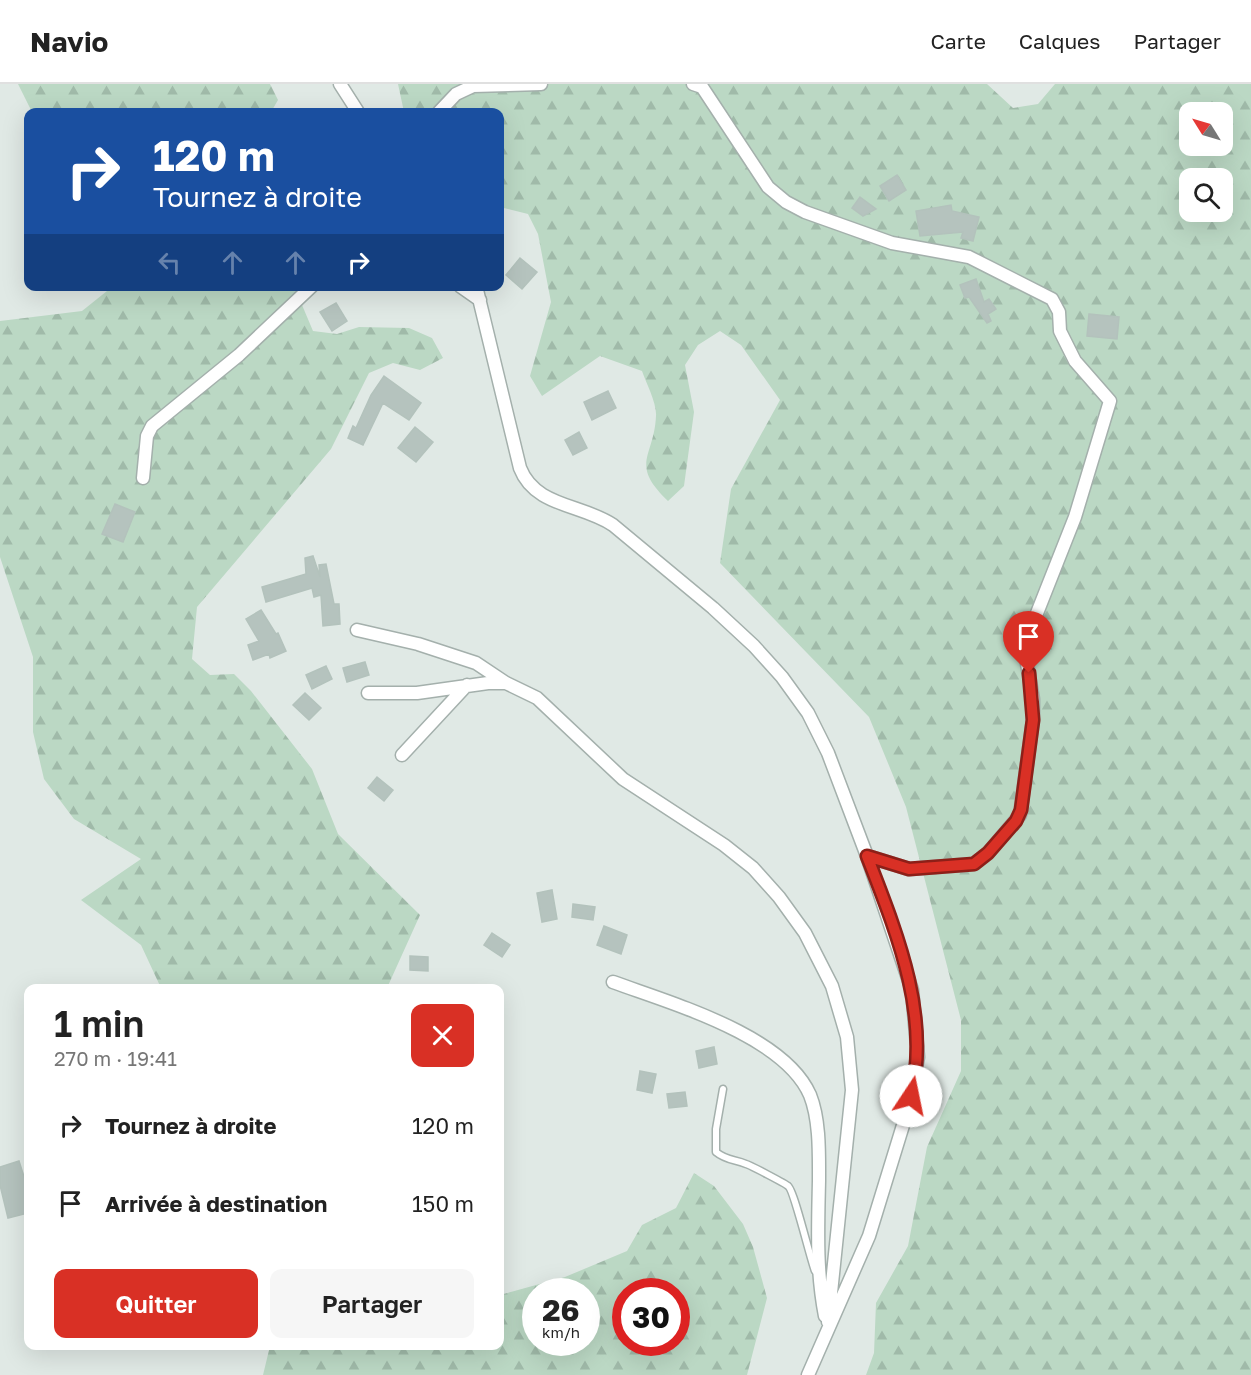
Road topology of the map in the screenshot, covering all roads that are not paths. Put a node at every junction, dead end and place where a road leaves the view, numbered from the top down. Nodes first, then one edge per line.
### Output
1 (340, 84) edge
2 (541, 84) edge
3 (693, 84) edge
4 (355, 108) edge
5 (443, 108) edge
6 (307, 291) edge
7 (467, 291) edge
8 (477, 291) edge
9 (480, 300) junction
10 (143, 478) dead end
11 (357, 630) dead end
12 (506, 683) junction
13 (466, 685) junction
14 (368, 693) dead end
15 (402, 755) dead end
16 (867, 856) junction
17 (613, 982) dead end
18 (723, 1089) dead end
19 (818, 1280) junction
20 (827, 1329) junction
21 (808, 1375) edge

1 - 4 street
2 - 5 street
3 - 16 street
6 - 10 street
7 - 9 street
8 - 9 street
9 - 16 street
11 - 12 street
12 - 13 street
12 - 20 street
13 - 14 street
13 - 15 street
16 - 20 street
17 - 19 street
18 - 19 lane
19 - 20 street
20 - 21 street

